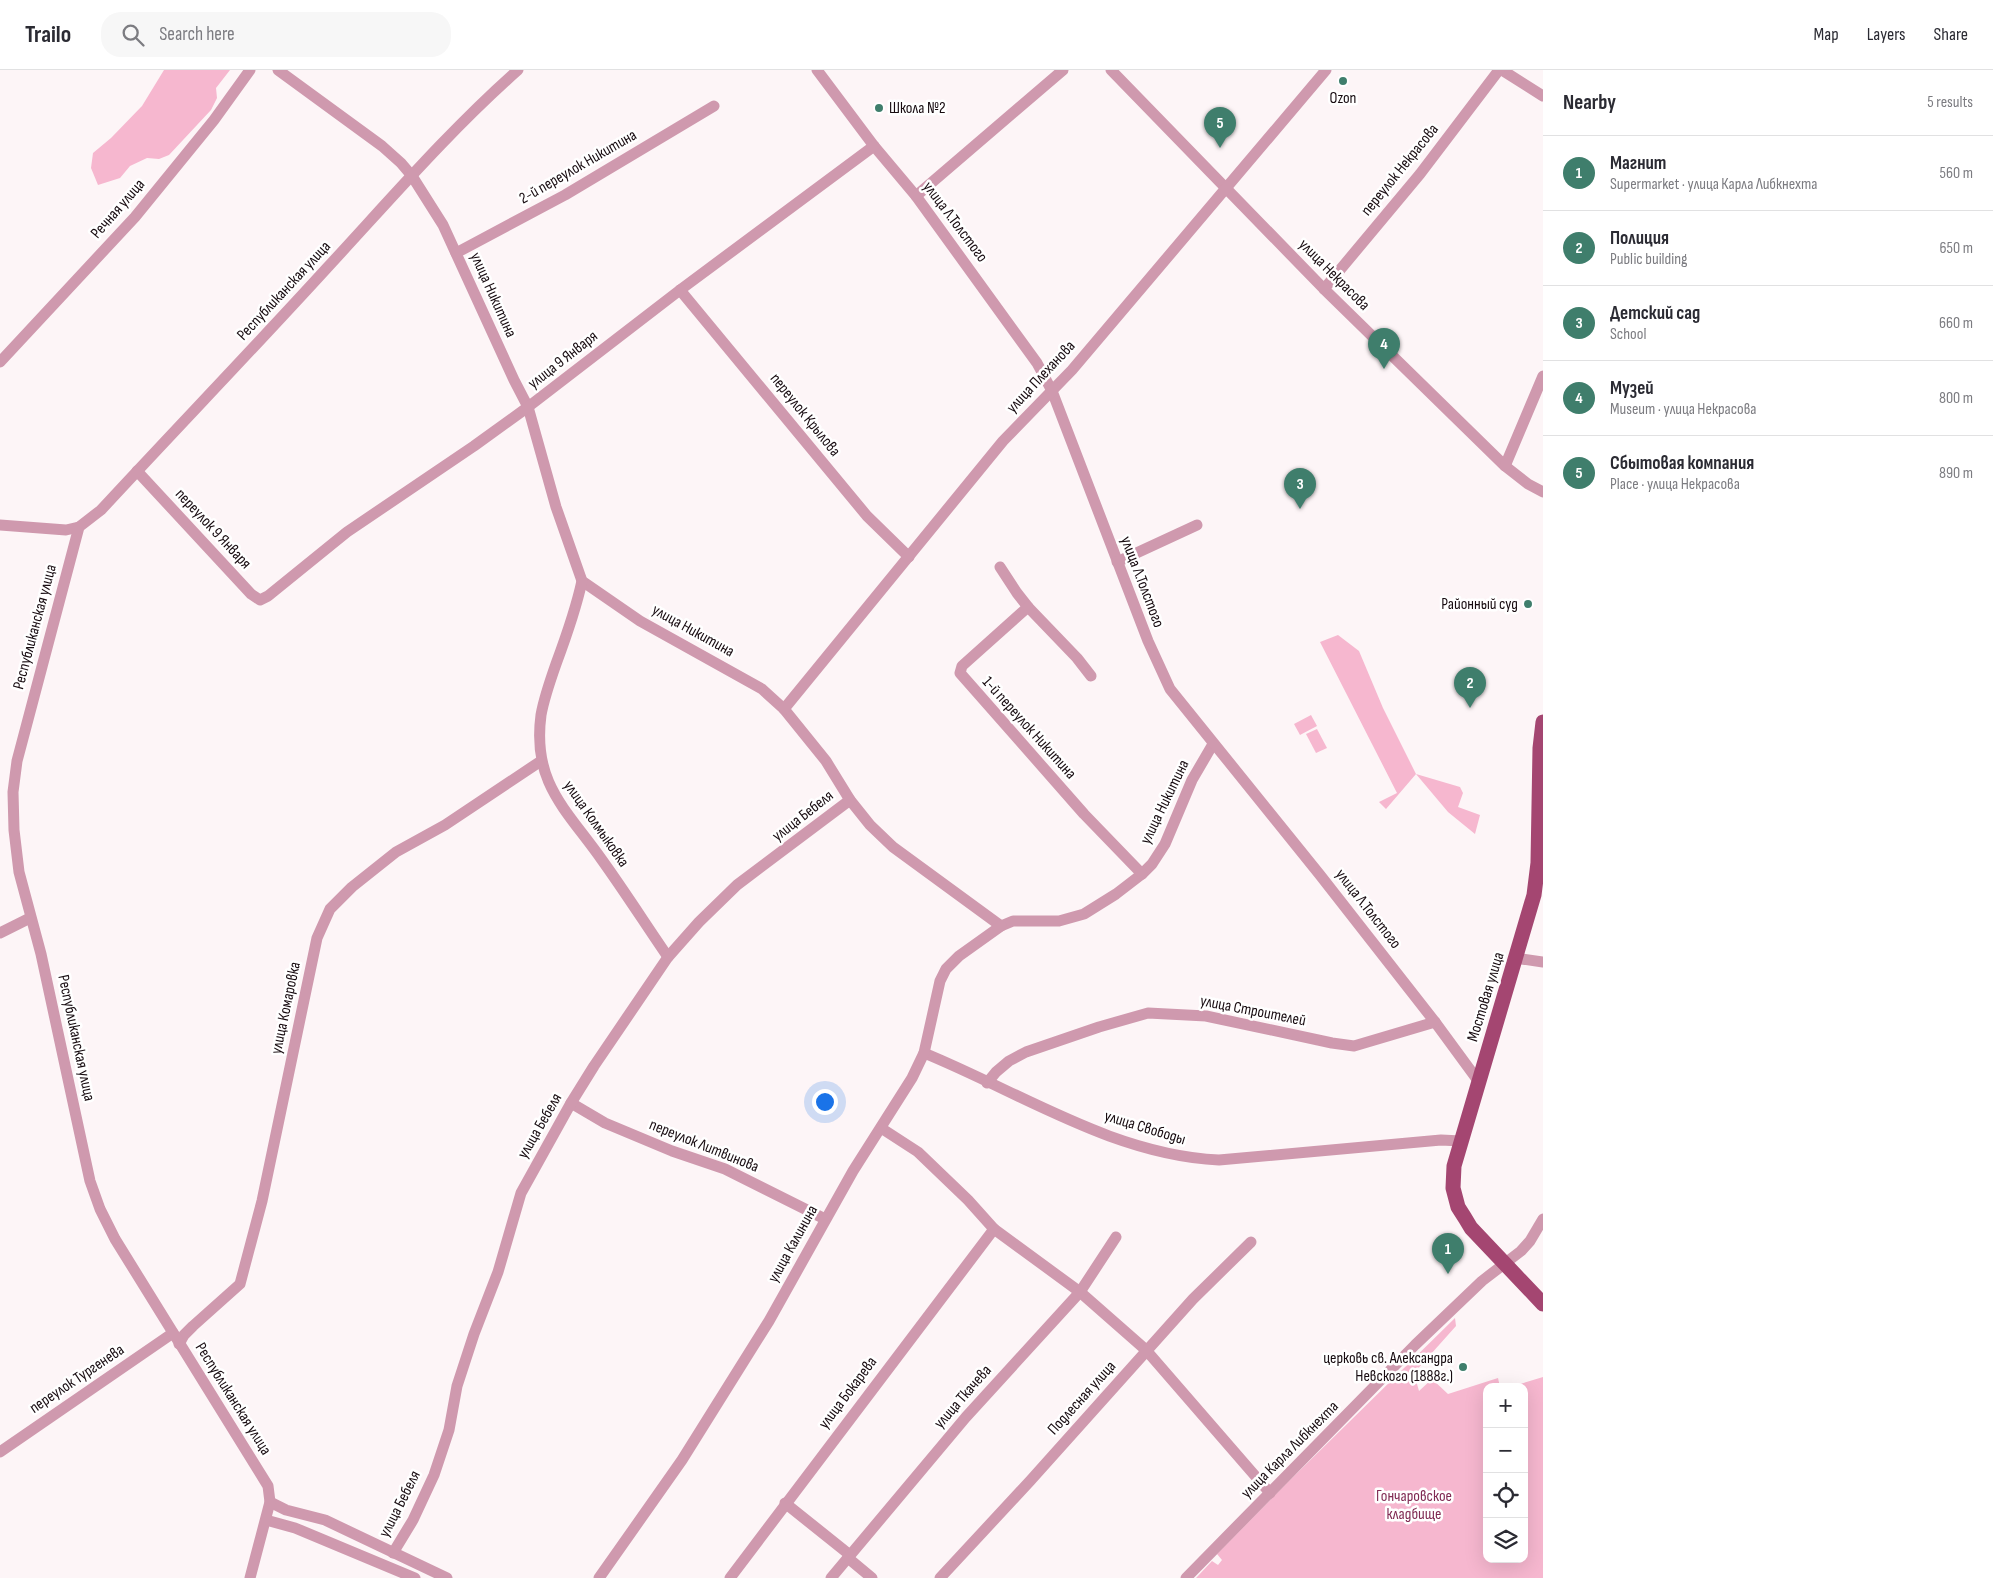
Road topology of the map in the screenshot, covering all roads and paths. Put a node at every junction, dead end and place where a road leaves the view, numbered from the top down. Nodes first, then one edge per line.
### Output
1 (250, 70) edge
2 (278, 70) edge
3 (518, 70) edge
4 (817, 70) edge
5 (1063, 70) edge
6 (1111, 70) edge
7 (1326, 70) edge
8 (1500, 70) edge
9 (1543, 96) edge
10 (714, 106) dead end
11 (874, 146) junction
12 (412, 176) junction
13 (1226, 188) junction
14 (916, 196) junction
15 (456, 252) junction
16 (1324, 289) junction
17 (680, 290) junction
18 (0, 362) edge
19 (1543, 376) edge
20 (1052, 391) junction
21 (528, 407) junction
22 (1505, 466) junction
23 (137, 471) junction
24 (1543, 492) edge
25 (0, 525) edge
26 (1197, 525) dead end
27 (79, 527) junction
28 (909, 557) junction
29 (1117, 562) junction
30 (1000, 567) dead end
31 (582, 581) junction
32 (268, 596) joint
33 (1028, 607) junction
34 (1091, 676) dead end
35 (784, 708) junction
36 (1543, 722) edge
37 (1214, 744) junction
38 (541, 761) junction
39 (850, 800) junction
40 (1142, 874) junction
41 (30, 918) junction
42 (1001, 926) junction
43 (0, 933) edge
44 (668, 957) junction
45 (1515, 958) junction
46 (1543, 962) edge
47 (1436, 1022) junction
48 (924, 1053) junction
49 (1479, 1082) junction
50 (987, 1083) junction
51 (571, 1103) junction
52 (882, 1128) junction
53 (1461, 1141) junction
54 (825, 1219) junction
55 (1543, 1219) edge
56 (994, 1229) junction
57 (1116, 1237) dead end
58 (1251, 1242) dead end
59 (1504, 1263) junction
60 (1080, 1292) junction
61 (1543, 1304) edge
62 (173, 1333) junction
63 (179, 1344) junction
64 (1146, 1350) junction
65 (0, 1452) edge
66 (1270, 1493) junction
67 (270, 1502) junction
68 (785, 1503) junction
69 (266, 1520) junction
70 (393, 1553) junction
71 (849, 1556) junction
72 (250, 1578) edge
73 (415, 1578) edge
74 (447, 1578) edge
75 (600, 1578) edge
76 (730, 1578) edge
77 (831, 1578) edge
78 (872, 1578) edge
79 (940, 1578) edge
80 (1186, 1578) edge

1 - 18 street, Речная улица
2 - 12 street, улица Никитина
3 - 12 street, Республиканская улица
4 - 11 street, улица Л.Толстого
5 - 14 street
6 - 13 street, улица Некрасова
7 - 13 street, улица Плеханова
8 - 9 street
8 - 16 street, переулок Некрасова
10 - 15 street, 2-й переулок Никитина
11 - 14 street, улица Л.Толстого
11 - 17 street, улица 9 Января
12 - 15 street, улица Никитина
12 - 23 street, Республиканская улица
13 - 16 street, улица Некрасова
13 - 20 street, улица Плеханова
14 - 20 street, улица Л.Толстого
15 - 21 street, улица Никитина
16 - 22 street, улица Некрасова
17 - 21 street, улица 9 Января
17 - 28 street, переулок Крылова
19 - 22 street
20 - 28 street, улица Плеханова
20 - 29 street, улица Л.Толстого
21 - 31 street, улица Никитина
21 - 32 street, улица 9 Января
22 - 24 street, улица Некрасова
23 - 27 street, Республиканская улица
23 - 32 street, переулок 9 Января
25 - 27 street
26 - 29 street
27 - 41 street, Республиканская улица
28 - 35 street, улица Плеханова
29 - 37 street, улица Л.Толстого
30 - 33 street
31 - 35 street, улица Никитина
31 - 38 street, улица Колмыковка
33 - 34 street
33 - 40 street, 1-й переулок Никитина
35 - 39 street, улица Никитина
36 - 45 main road, Мостовая улица
37 - 40 street, улица Никитина
37 - 47 street, улица Л.Толстого
38 - 44 street, улица Колмыковка
38 - 63 street, улица Комаровка
39 - 42 street, улица Никитина
39 - 44 street, улица Бебеля
40 - 42 street, улица Никитина
41 - 43 street
41 - 62 street, Республиканская улица
42 - 48 street, улица Калинина
44 - 51 street, улица Бебеля
45 - 46 street
45 - 49 main road, Мостовая улица
47 - 49 street, улица Л.Толстого
47 - 50 street, улица Строителей
48 - 50 street, улица Свободы
48 - 52 street, улица Калинина
49 - 53 main road, Мостовая улица
50 - 53 street, улица Свободы
51 - 54 street, переулок Литвинова
51 - 70 street, улица Бебеля
52 - 54 street, улица Калинина
52 - 56 street
53 - 59 main road, Мостовая улица
54 - 75 street, улица Калинина
55 - 59 street, улица Карла Либкнехта
56 - 60 street
56 - 68 street, улица Бокарева
57 - 60 street, улица Ткачева
58 - 64 street, Подлесная улица
59 - 61 main road, Мостовая улица
59 - 66 street, улица Карла Либкнехта
60 - 64 street
60 - 71 street, улица Ткачева
62 - 63 street, Республиканская улица
62 - 65 street, переулок Тургенева
63 - 67 street, Республиканская улица
64 - 66 street
64 - 79 street, Подлесная улица
66 - 80 street, улица Карла Либкнехта
67 - 69 street, Республиканская улица
67 - 70 street
68 - 71 street
68 - 76 street, улица Бокарева
69 - 72 street, Республиканская улица
69 - 73 street
70 - 74 street
71 - 77 street, улица Ткачева
71 - 78 street

